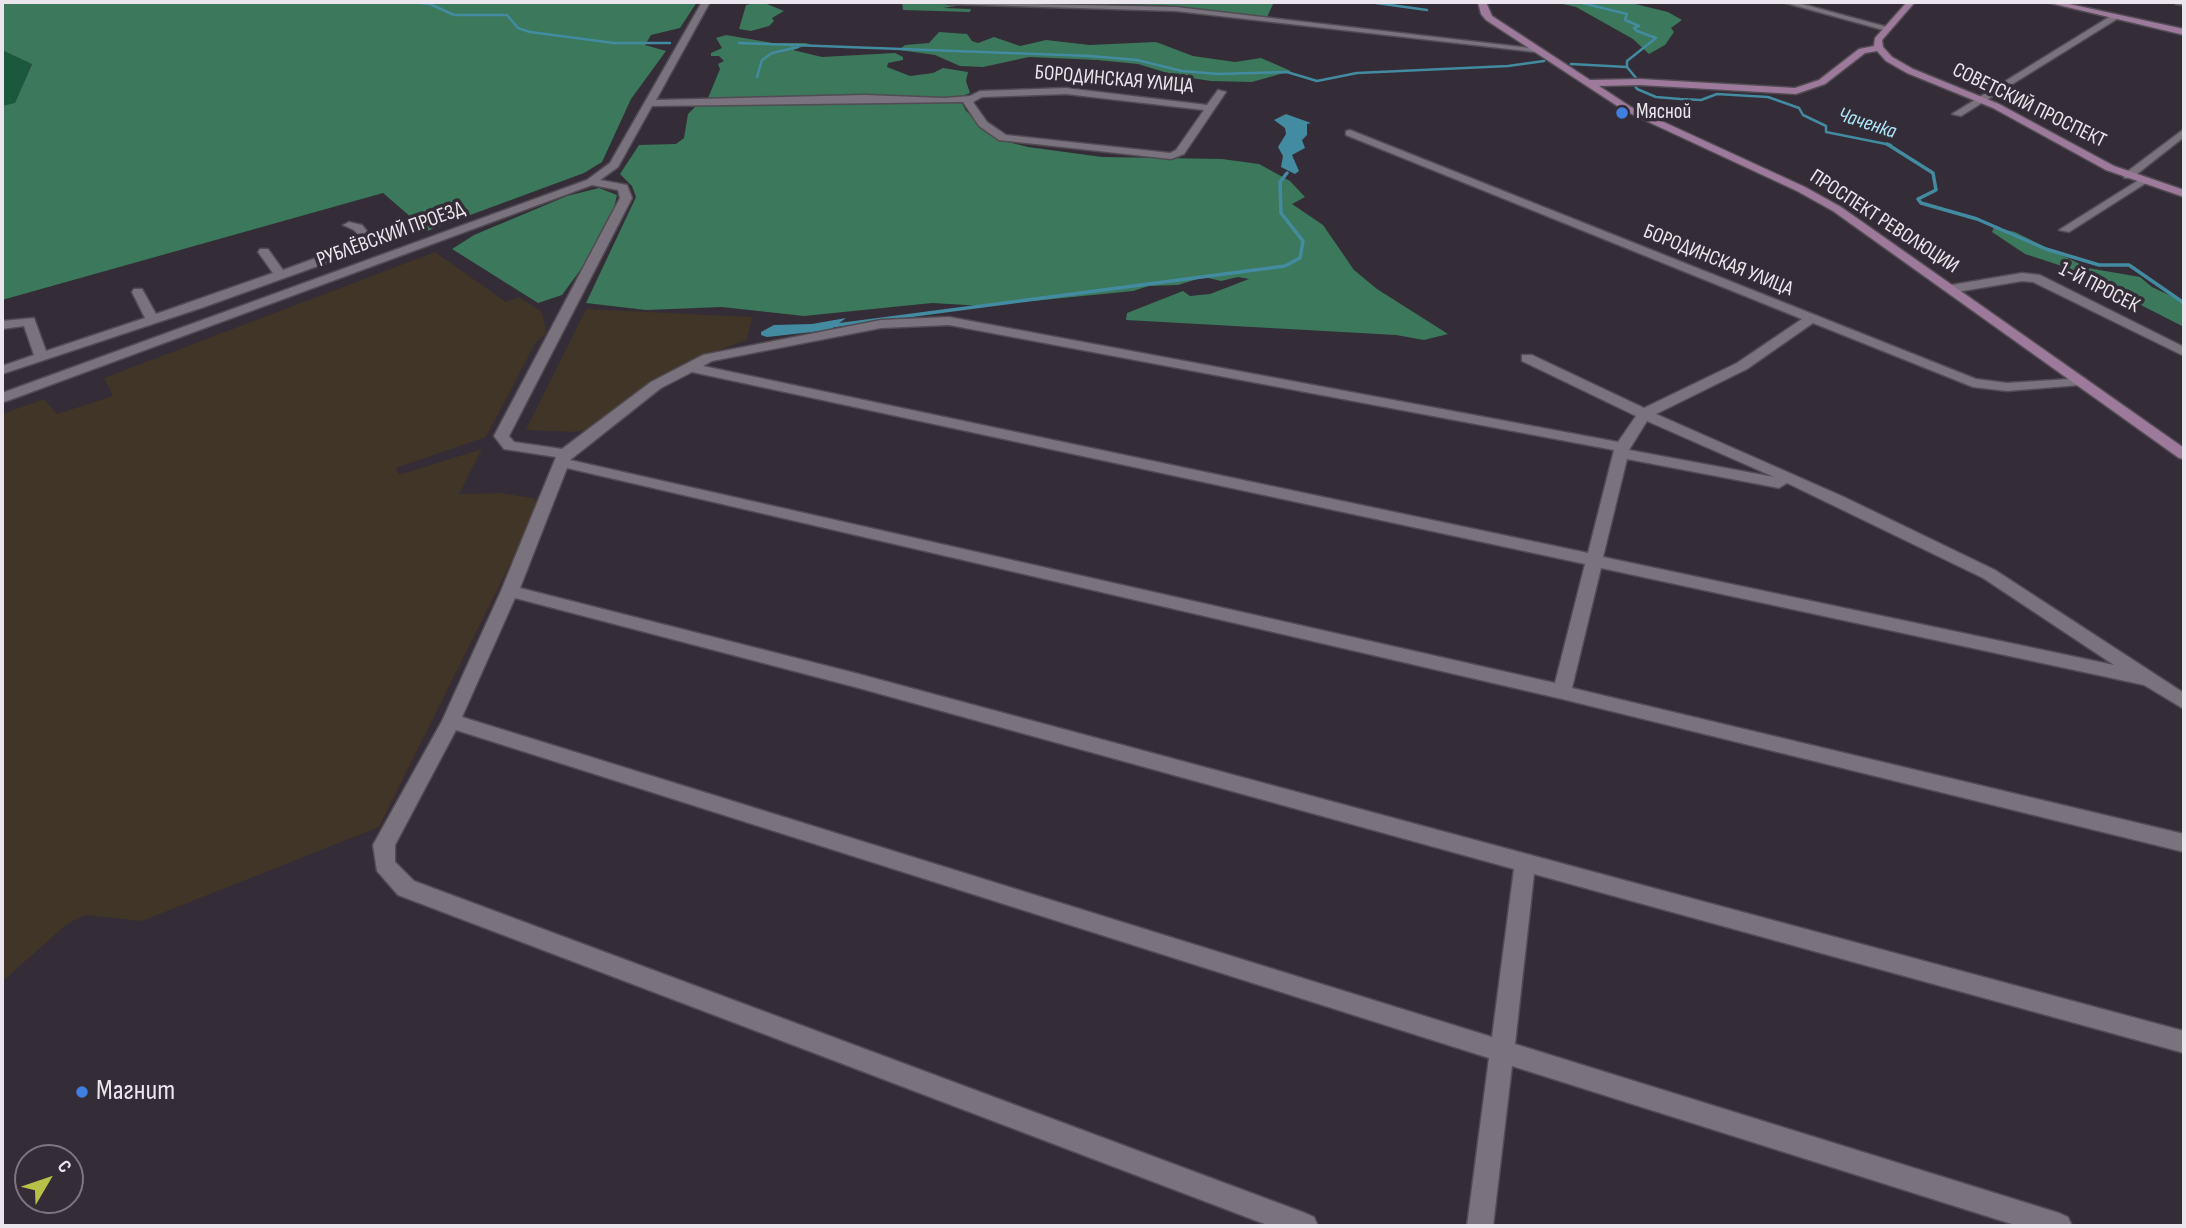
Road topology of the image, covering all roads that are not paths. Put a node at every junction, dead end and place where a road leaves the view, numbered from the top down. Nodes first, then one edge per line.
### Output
1 (706, 2) edge
2 (948, 2) edge
3 (1482, 2) edge
4 (1786, 2) edge
5 (1910, 2) edge
6 (2050, 2) edge
7 (2179, 2) edge
8 (2184, 3) edge
9 (2074, 4) edge
10 (2115, 17) junction
11 (1887, 28) junction
12 (2184, 33) edge
13 (1879, 48) junction
14 (1535, 49) junction
15 (1587, 83) junction
16 (1221, 92) dead end
17 (968, 98) junction
18 (1981, 99) junction
19 (650, 103) junction
20 (1210, 108) junction
21 (1958, 114) dead end
22 (2184, 132) edge
23 (1350, 133) dead end
24 (2128, 176) junction
25 (2142, 181) junction
26 (591, 182) junction
27 (2184, 194) edge
28 (349, 225) dead end
29 (2065, 230) dead end
30 (264, 252) dead end
31 (281, 275) junction
32 (1951, 289) junction
33 (138, 292) dead end
34 (152, 319) junction
35 (1811, 319) junction
36 (2, 325) edge
37 (2184, 352) edge
38 (41, 357) junction
39 (1527, 358) dead end
40 (688, 367) junction
41 (2, 370) edge
42 (2080, 381) junction
43 (2, 398) edge
44 (1644, 414) junction
45 (1621, 450) junction
46 (2184, 455) edge
47 (563, 458) junction
48 (1807, 489) junction
49 (1596, 561) junction
50 (510, 592) junction
51 (2149, 679) junction
52 (1562, 692) junction
53 (2184, 702) edge
54 (451, 721) junction
55 (2184, 843) edge
56 (1525, 864) junction
57 (2184, 1041) edge
58 (1499, 1053) junction
59 (1305, 1226) edge
60 (1480, 1226) edge
61 (2059, 1226) edge

1 - 19 street, РУБЛЁВСКИЙ ПРОЕЗД
2 - 14 street
3 - 14 street, ПРОСПЕКТ РЕВОЛЮЦИИ
4 - 11 street
5 - 11 street
6 - 9 street
7 - 8 street
9 - 10 street
10 - 12 street
10 - 18 street
11 - 13 street
13 - 15 street
13 - 18 street, СОВЕТСКИЙ ПРОСПЕКТ
14 - 15 street, ПРОСПЕКТ РЕВОЛЮЦИИ
15 - 32 street, ПРОСПЕКТ РЕВОЛЮЦИИ
16 - 20 street, БОРОДИНСКАЯ УЛИЦА
17 - 19 street
17 - 20 street, БОРОДИНСКАЯ УЛИЦА
17 - 20 street, БОРОДИНСКАЯ УЛИЦА
18 - 21 street
18 - 24 street, СОВЕТСКИЙ ПРОСПЕКТ
19 - 26 street, РУБЛЁВСКИЙ ПРОЕЗД
22 - 24 street
23 - 35 street, БОРОДИНСКАЯ УЛИЦА
24 - 25 street, СОВЕТСКИЙ ПРОСПЕКТ
25 - 27 street, СОВЕТСКИЙ ПРОСПЕКТ
25 - 29 street
26 - 43 street, РУБЛЁВСКИЙ ПРОЕЗД
26 - 47 street
28 - 31 street
30 - 31 street
31 - 34 street
32 - 37 street, 1-Й ПРОСЕК
32 - 42 street, ПРОСПЕКТ РЕВОЛЮЦИИ
33 - 34 street
34 - 38 street
35 - 42 street, БОРОДИНСКАЯ УЛИЦА
35 - 44 street
36 - 38 street
38 - 41 street
39 - 44 street
40 - 45 street
40 - 47 street
40 - 49 street
42 - 46 street, ПРОСПЕКТ РЕВОЛЮЦИИ
44 - 45 street
44 - 48 street
45 - 48 street
45 - 49 street
47 - 50 street
47 - 52 street
48 - 51 street
49 - 51 street
49 - 52 street
50 - 54 street
50 - 56 street
51 - 53 street
52 - 55 street
54 - 58 street
54 - 59 street
56 - 57 street
56 - 58 street
58 - 60 street
58 - 61 street

